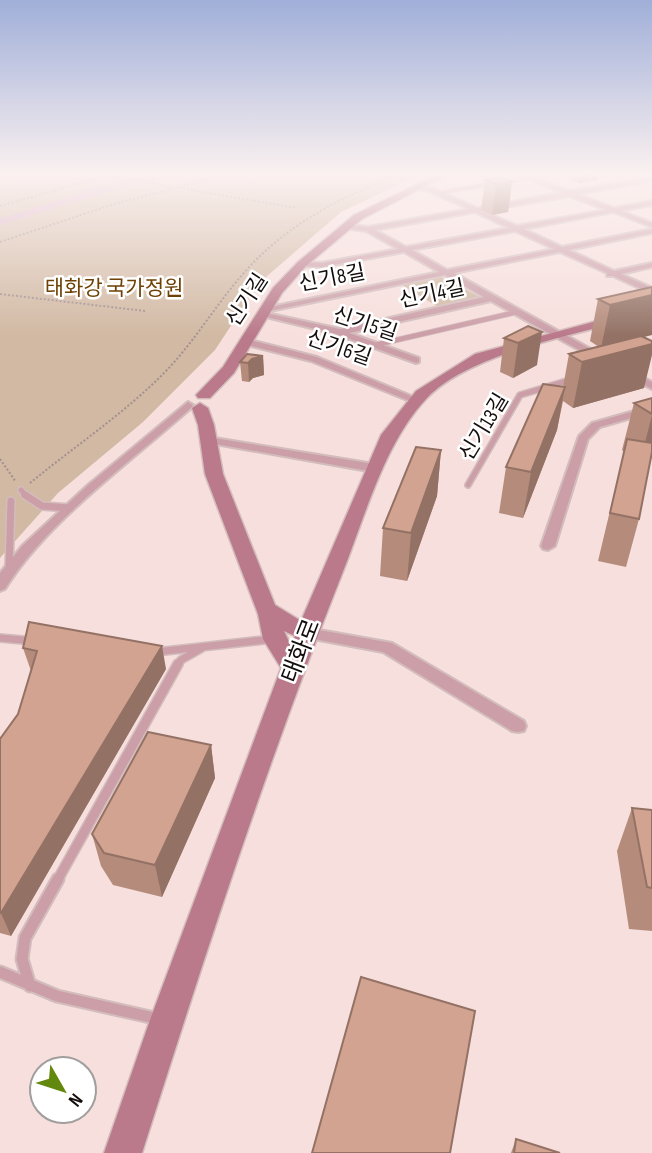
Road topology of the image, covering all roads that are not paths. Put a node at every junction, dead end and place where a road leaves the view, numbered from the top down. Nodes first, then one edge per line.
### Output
1 (345, 228) edge
2 (360, 228) edge
3 (375, 228) edge
4 (520, 228) edge
5 (368, 229) junction
6 (514, 229) junction
7 (652, 231) edge
8 (405, 250) junction
9 (560, 250) junction
10 (302, 264) junction
11 (652, 265) edge
12 (447, 274) junction
13 (610, 274) junction
14 (652, 291) edge
15 (492, 298) junction
16 (652, 310) edge
17 (264, 312) junction
18 (517, 312) junction
19 (339, 332) junction
20 (558, 334) junction
21 (246, 342) junction
22 (375, 345) junction
23 (416, 360) dead end
24 (579, 377) edge
25 (652, 386) edge
26 (416, 400) junction
27 (197, 403) junction
28 (652, 409) edge
29 (208, 440) junction
30 (374, 468) junction
31 (468, 485) dead end
32 (21, 491) road end
33 (11, 501) dead end
34 (70, 508) junction
35 (548, 546) dead end
36 (9, 570) junction
37 (0, 586) edge
38 (269, 612) junction
39 (308, 633) junction
40 (0, 638) edge
41 (274, 639) junction
42 (40, 641) edge
43 (202, 648) junction
44 (145, 653) edge
45 (293, 668) junction
46 (518, 726) dead end
47 (0, 972) edge
48 (30, 986) junction
49 (167, 1020) junction
50 (123, 1153) edge

1 - 10 street, 신기길
2 - 5 street, 신기4길
3 - 5 street
4 - 6 street
5 - 8 street, 신기4길
6 - 8 street
6 - 9 street
7 - 9 street, 신기8길
8 - 10 street
8 - 12 street, 신기4길
9 - 12 street, 신기8길
9 - 13 street
10 - 17 street, 신기길
11 - 13 street
12 - 15 street, 신기4길
12 - 17 street, 신기8길
13 - 14 street
15 - 18 street, 신기4길
15 - 19 street, 신기4길
16 - 20 street, 태화로
17 - 19 street, 신기5길
17 - 21 street, 신기길
18 - 20 street, 신기4길
18 - 22 lane, 신기4길
19 - 22 street, 신기5길
20 - 25 street, 신기4길
20 - 26 street, 태화로
21 - 26 street, 신기6길
21 - 27 street, 신기길
22 - 23 street, 신기5길
24 - 31 lane, 신기13길
26 - 30 street, 태화로
27 - 29 street
27 - 34 street
28 - 35 street
29 - 30 street
29 - 38 street
30 - 39 street, 태화로
32 - 34 lane
33 - 36 lane
34 - 36 street
36 - 37 street
38 - 39 street
38 - 41 street
39 - 45 street, 태화로
39 - 46 street
40 - 42 lane
41 - 43 lane
41 - 45 street
43 - 44 lane
43 - 48 lane
45 - 49 street, 태화로
47 - 48 lane
48 - 49 lane
49 - 50 street, 태화로

